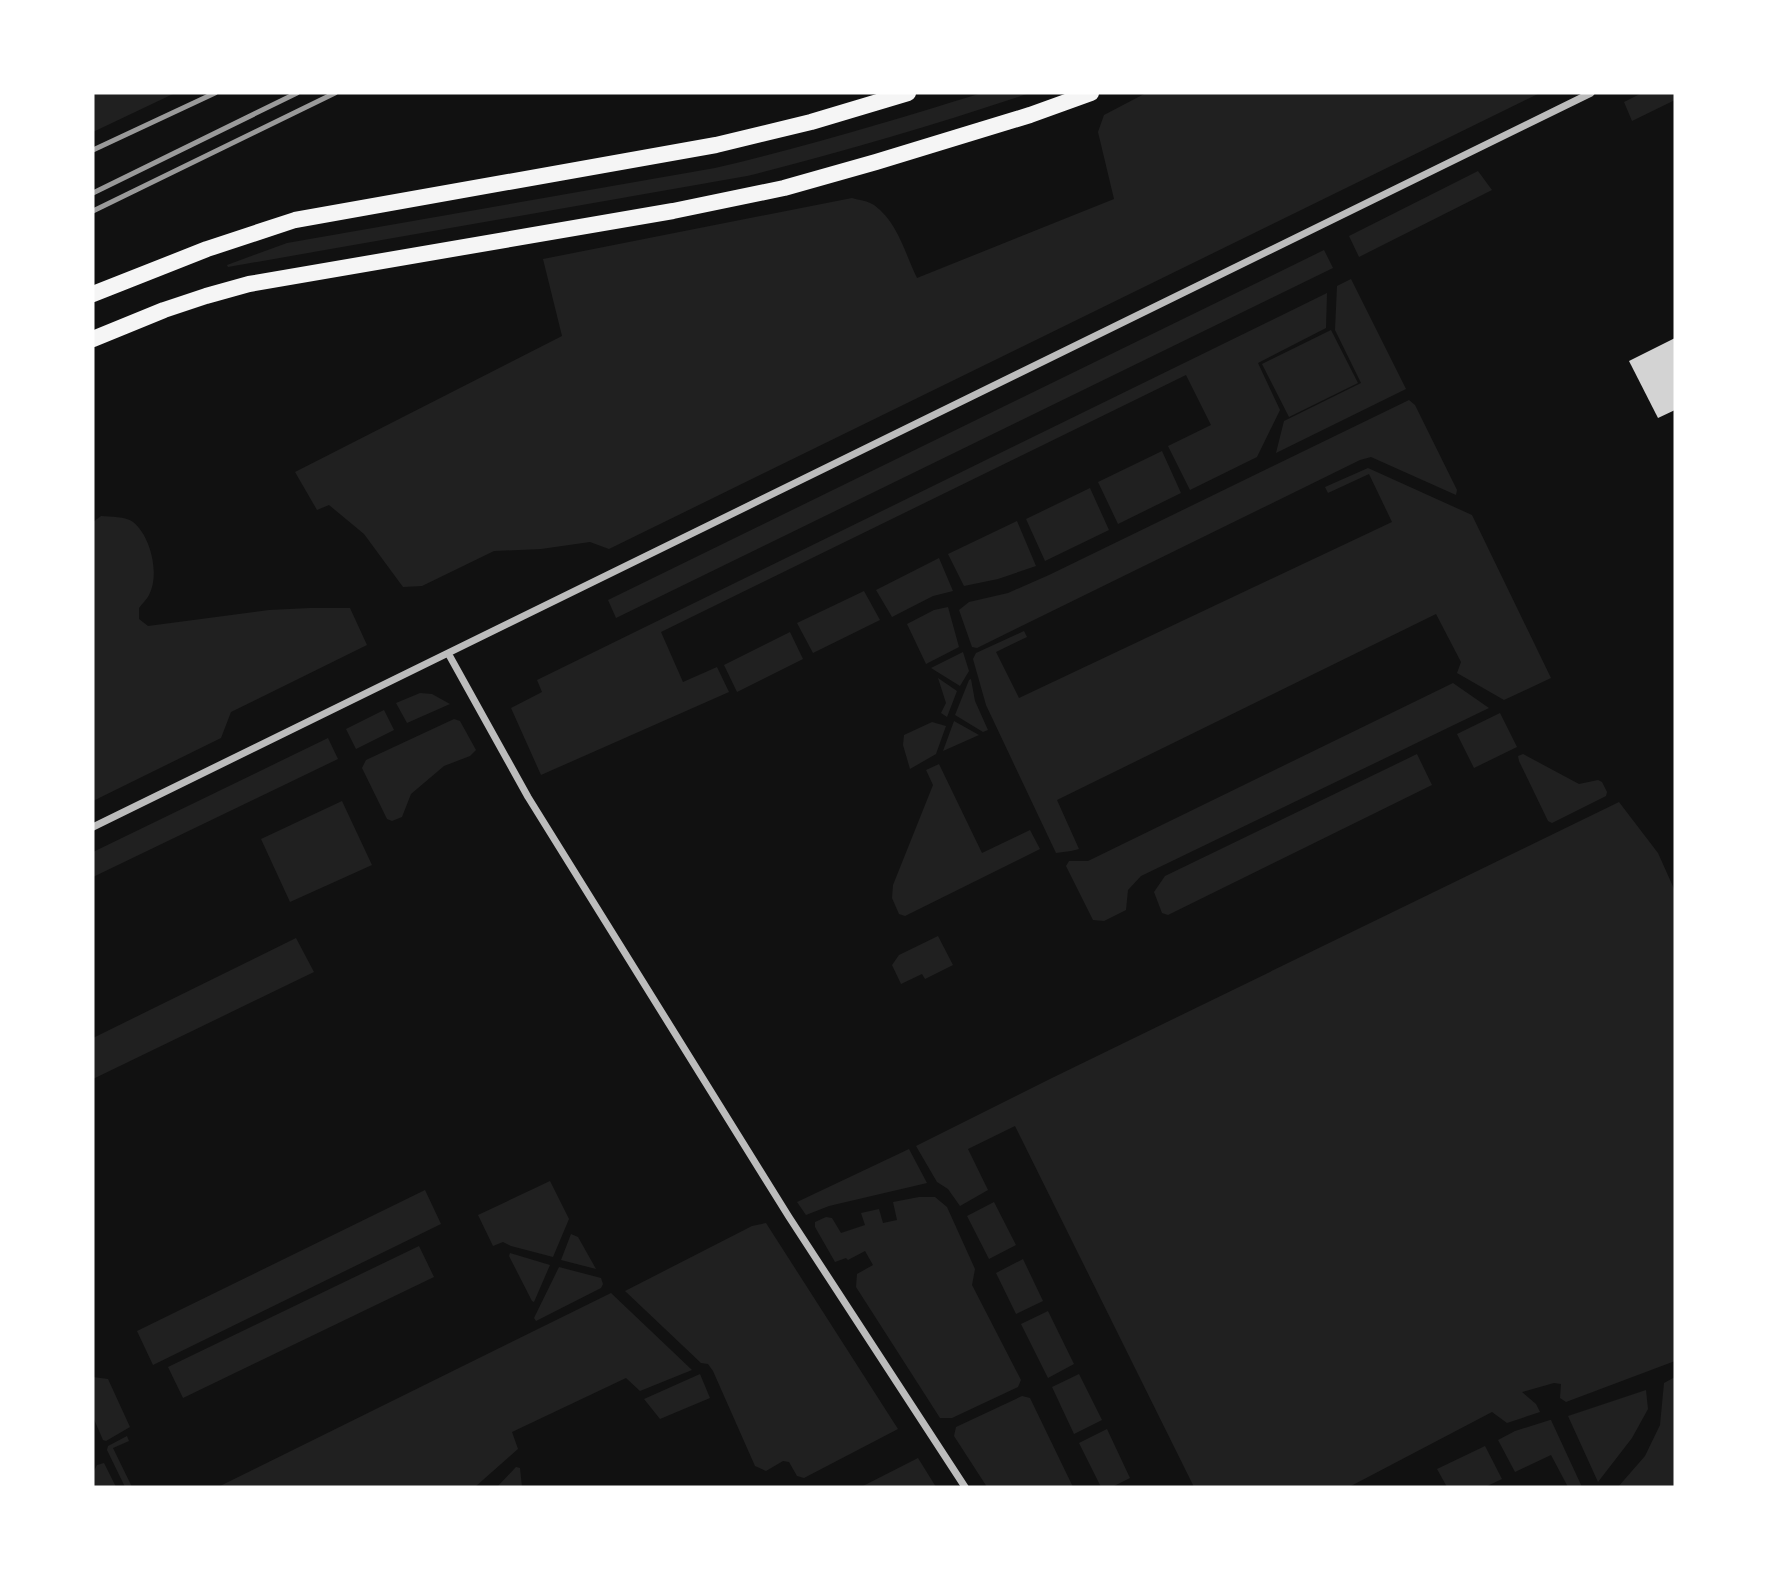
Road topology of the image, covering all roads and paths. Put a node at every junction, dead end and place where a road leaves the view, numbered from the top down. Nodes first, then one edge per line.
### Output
1 (908, 93) edge
2 (1091, 93) edge
3 (1591, 93) edge
4 (93, 294) edge
5 (93, 339) edge
6 (448, 653) junction
7 (93, 827) edge
8 (965, 1487) edge

1 - 4 main road
2 - 5 main road
3 - 6 street
6 - 7 street
6 - 8 street

